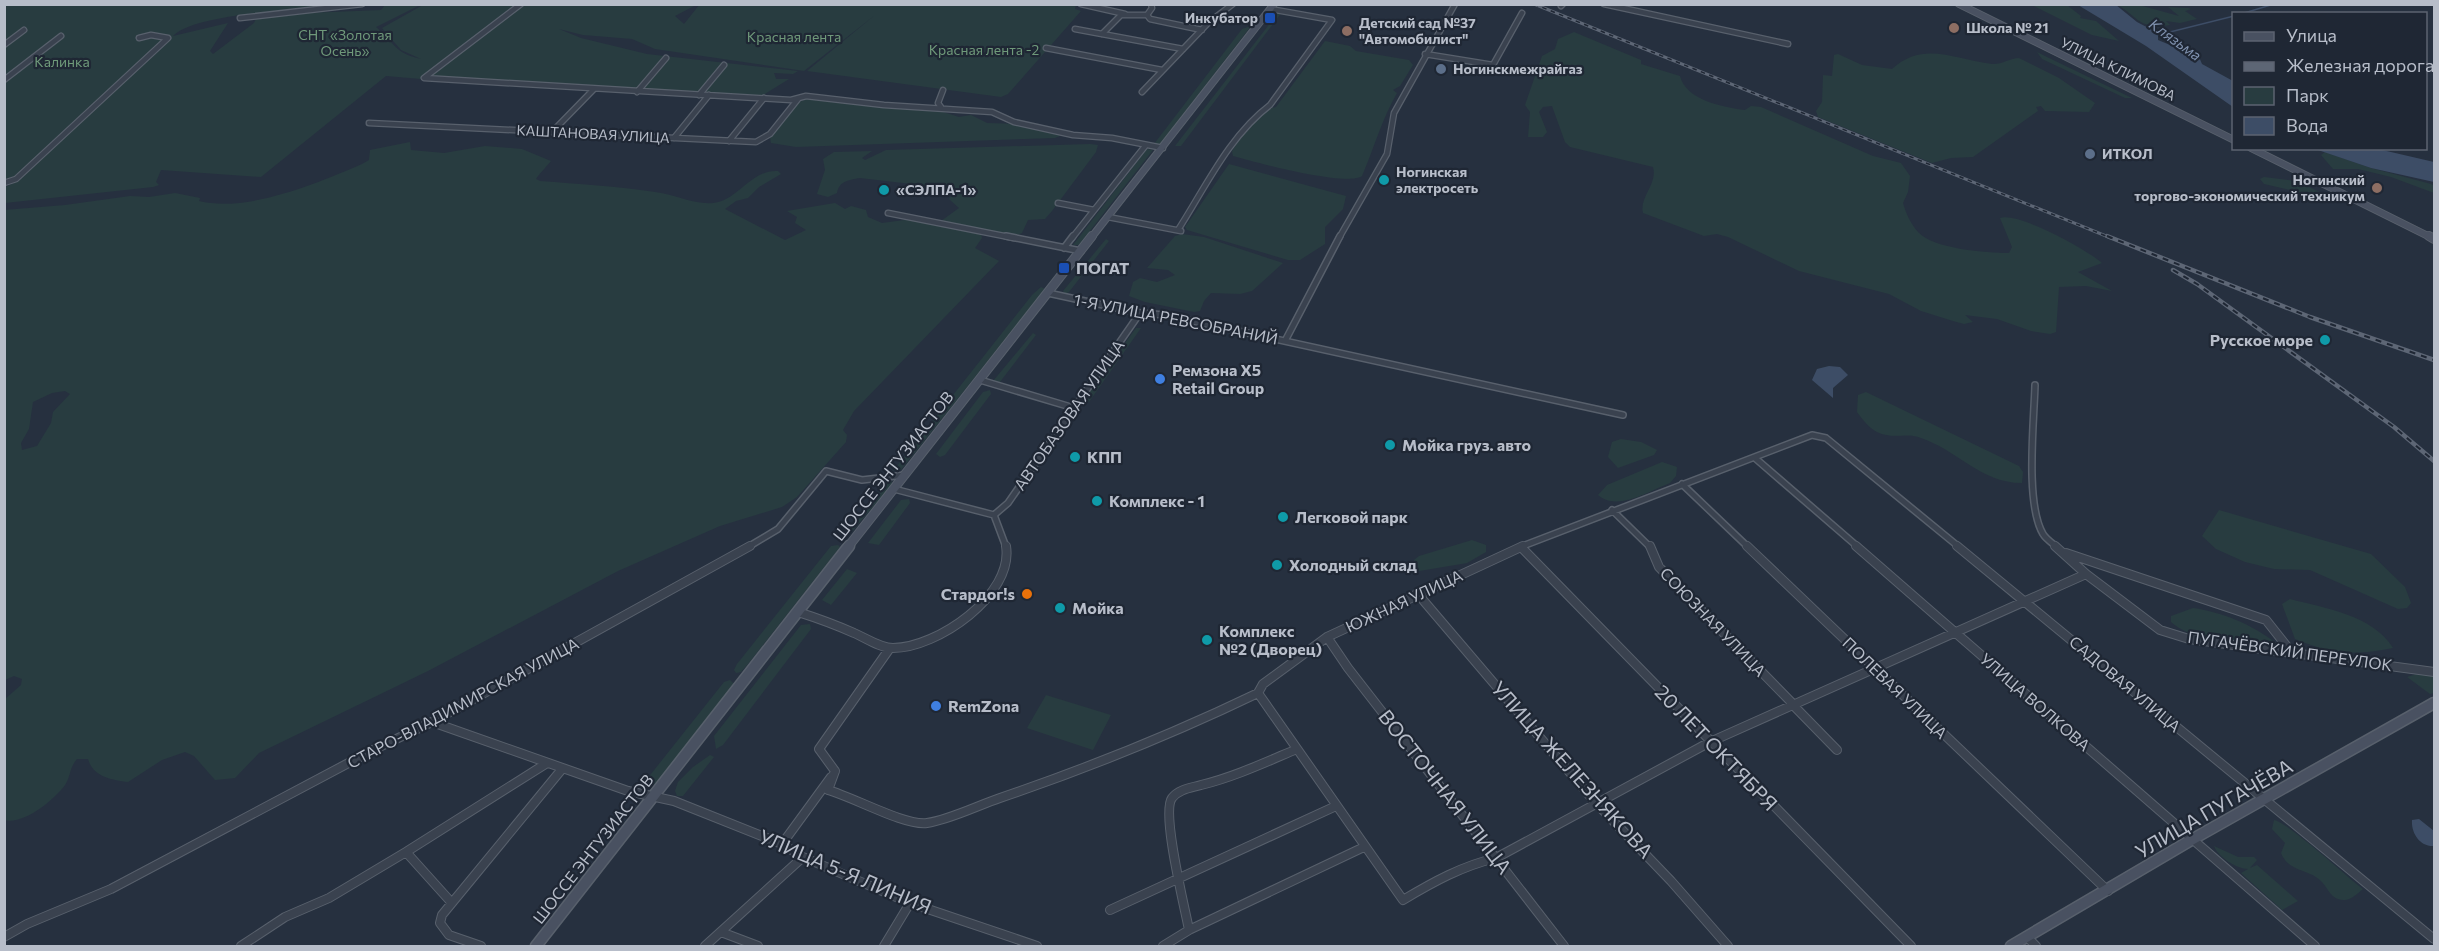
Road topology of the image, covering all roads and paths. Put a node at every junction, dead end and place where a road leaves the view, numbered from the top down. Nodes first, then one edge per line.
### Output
1 (362, 4) edge
2 (521, 4) edge
3 (1082, 4) edge
4 (1151, 4) edge
5 (1233, 4) edge
6 (1455, 4) edge
7 (1604, 4) edge
8 (1959, 4) edge
9 (1272, 7) edge
10 (1521, 13) dead end
11 (1126, 14) junction
12 (1147, 15) junction
13 (240, 18) dead end
14 (1075, 29) dead end
15 (24, 30) dead end
16 (1202, 30) junction
17 (1102, 34) junction
18 (61, 36) dead end
19 (139, 38) dead end
20 (1788, 44) dead end
21 (4, 45) edge
22 (1046, 48) dead end
23 (1183, 49) junction
24 (1425, 54) junction
25 (666, 58) dead end
26 (724, 65) dead end
27 (1162, 70) junction
28 (4, 80) edge
29 (594, 89) junction
30 (943, 90) dead end
31 (637, 92) junction
32 (1142, 92) dead end
33 (699, 95) junction
34 (709, 95) junction
35 (764, 98) junction
36 (799, 99) junction
37 (941, 107) junction
38 (369, 123) dead end
39 (552, 132) junction
40 (674, 138) junction
41 (2232, 139) edge
42 (729, 141) junction
43 (1146, 145) junction
44 (1163, 148) junction
45 (2255, 150) edge
46 (4, 183) edge
47 (1058, 203) dead end
48 (1094, 210) junction
49 (888, 213) dead end
50 (1107, 217) junction
51 (2434, 239) edge
52 (1064, 248) junction
53 (1081, 251) junction
54 (1048, 293) junction
55 (1140, 313) junction
56 (1286, 341) junction
57 (980, 380) junction
58 (2034, 385) dead end
59 (1074, 408) junction
60 (1623, 415) dead end
61 (1812, 435) joint
62 (1755, 458) junction
63 (905, 475) junction
64 (1682, 484) junction
65 (894, 489) junction
66 (1612, 510) junction
67 (994, 515) junction
68 (1522, 548) junction
69 (2062, 552) junction
70 (2086, 574) junction
71 (1417, 593) junction
72 (2024, 600) junction
73 (798, 612) junction
74 (1956, 634) junction
75 (1327, 637) junction
76 (891, 648) junction
77 (2293, 654) junction
78 (1876, 669) junction
79 (2434, 672) edge
80 (1258, 693) junction
81 (2434, 703) edge
82 (1793, 705) junction
83 (432, 722) junction
84 (1710, 742) junction
85 (1298, 749) junction
86 (1837, 750) dead end
87 (547, 764) junction
88 (562, 769) junction
89 (835, 771) junction
90 (653, 797) junction
91 (2263, 800) junction
92 (1595, 801) junction
93 (1336, 806) junction
94 (2193, 840) junction
95 (782, 844) junction
96 (1364, 847) junction
97 (406, 852) junction
98 (803, 857) junction
99 (1496, 858) junction
100 (1179, 879) junction
101 (2108, 891) junction
102 (451, 902) junction
103 (910, 903) junction
104 (1110, 910) dead end
105 (1189, 930) junction
106 (721, 932) junction
107 (4, 937) edge
108 (2026, 937) junction
109 (2434, 939) edge
110 (241, 946) edge
111 (481, 946) edge
112 (536, 946) edge
113 (705, 946) edge
114 (758, 946) edge
115 (884, 946) edge
116 (1036, 946) edge
117 (1163, 946) edge
118 (1564, 946) edge
119 (1728, 946) edge
120 (1911, 946) edge
121 (2011, 946) edge
122 (2036, 946) edge
123 (2315, 946) edge

1 - 13 street
2 - 29 street
3 - 11 street
4 - 12 street
5 - 16 street
6 - 24 street, 1-Я УЛИЦА РЕВСОБРАНИЙ
7 - 20 street
8 - 41 main road, УЛИЦА КЛИМОВА
9 - 44 main road, ШОССЕ ЭНТУЗИАСТОВ
9 - 50 street
10 - 24 street
11 - 12 street
11 - 17 street
12 - 16 street
14 - 17 street
15 - 21 street
16 - 23 street
17 - 23 street
18 - 28 street
19 - 46 street
22 - 27 street
23 - 27 street
24 - 56 street, 1-Я УЛИЦА РЕВСОБРАНИЙ
25 - 31 street
26 - 33 street
27 - 32 street
29 - 31 street
29 - 39 street
30 - 37 street
31 - 33 street
33 - 34 street
34 - 35 street
34 - 40 street
35 - 36 street
35 - 42 street
36 - 37 street
36 - 42 street, КАШТАНОВАЯ УЛИЦА
37 - 43 street
38 - 39 street, КАШТАНОВАЯ УЛИЦА
39 - 40 street, КАШТАНОВАЯ УЛИЦА
40 - 42 street, КАШТАНОВАЯ УЛИЦА
43 - 44 street
43 - 48 street
44 - 50 main road, ШОССЕ ЭНТУЗИАСТОВ
45 - 51 main road
47 - 48 street
48 - 52 street
49 - 52 street
50 - 53 main road, ШОССЕ ЭНТУЗИАСТОВ
52 - 53 street
53 - 54 main road, ШОССЕ ЭНТУЗИАСТОВ
54 - 55 street, 1-Я УЛИЦА РЕВСОБРАНИЙ
54 - 57 main road, ШОССЕ ЭНТУЗИАСТОВ
55 - 56 street, 1-Я УЛИЦА РЕВСОБРАНИЙ
55 - 59 street, АВТОБАЗОВАЯ УЛИЦА
56 - 60 street
57 - 59 street
57 - 63 main road, ШОССЕ ЭНТУЗИАСТОВ
58 - 69 street, ПУГАЧЁВСКИЙ ПЕРЕУЛОК
59 - 67 street, АВТОБАЗОВАЯ УЛИЦА
61 - 62 street, ЮЖНАЯ УЛИЦА
61 - 72 street, САДОВАЯ УЛИЦА
62 - 64 street, ЮЖНАЯ УЛИЦА
62 - 74 street, УЛИЦА ВОЛКОВА
63 - 65 main road, ШОССЕ ЭНТУЗИАСТОВ
63 - 83 street, СТАРО-ВЛАДИМИРСКАЯ УЛИЦА
64 - 66 street, ЮЖНАЯ УЛИЦА
64 - 78 street, ПОЛЕВАЯ УЛИЦА
65 - 67 street
65 - 73 main road, ШОССЕ ЭНТУЗИАСТОВ
66 - 68 street, ЮЖНАЯ УЛИЦА
66 - 82 street, СОЮЗНАЯ УЛИЦА
67 - 76 street
68 - 71 street, ЮЖНАЯ УЛИЦА
68 - 84 street, 20 ЛЕТ ОКТЯБРЯ
69 - 70 street, ПУГАЧЁВСКИЙ ПЕРЕУЛОК
69 - 77 street
70 - 72 street
70 - 77 street, ПУГАЧЁВСКИЙ ПЕРЕУЛОК
71 - 75 street, ЮЖНАЯ УЛИЦА
71 - 92 street, УЛИЦА ЖЕЛЕЗНЯКОВА
72 - 74 street
72 - 91 street, САДОВАЯ УЛИЦА
73 - 76 street
73 - 90 main road, ШОССЕ ЭНТУЗИАСТОВ
74 - 78 street
74 - 94 street, УЛИЦА ВОЛКОВА
75 - 80 street, ЮЖНАЯ УЛИЦА
75 - 99 street, ВОСТОЧНАЯ УЛИЦА
76 - 89 street
77 - 79 street, ПУГАЧЁВСКИЙ ПЕРЕУЛОК
78 - 82 street
78 - 101 street, ПОЛЕВАЯ УЛИЦА
80 - 85 street
80 - 89 street, ЮЖНАЯ УЛИЦА
81 - 91 main road, УЛИЦА ПУГАЧЁВА
82 - 84 street
82 - 86 street, СОЮЗНАЯ УЛИЦА
83 - 87 street, УЛИЦА 5-Я ЛИНИЯ
83 - 107 street, СТАРО-ВЛАДИМИРСКАЯ УЛИЦА
84 - 92 street
84 - 120 street, 20 ЛЕТ ОКТЯБРЯ
85 - 93 street
85 - 100 street
87 - 88 street, УЛИЦА 5-Я ЛИНИЯ
87 - 97 street
88 - 90 street, УЛИЦА 5-Я ЛИНИЯ
88 - 102 street
89 - 95 street
90 - 95 street, УЛИЦА 5-Я ЛИНИЯ
90 - 112 main road, ШОССЕ ЭНТУЗИАСТОВ
91 - 94 main road, УЛИЦА ПУГАЧЁВА
91 - 109 street, САДОВАЯ УЛИЦА
92 - 99 street
92 - 119 street, УЛИЦА ЖЕЛЕЗНЯКОВА
93 - 96 street
93 - 100 street
94 - 101 main road, УЛИЦА ПУГАЧЁВА
94 - 123 street, УЛИЦА ВОЛКОВА
95 - 98 street, УЛИЦА 5-Я ЛИНИЯ
96 - 99 street
96 - 105 street
97 - 102 street
97 - 110 street
98 - 103 street, УЛИЦА 5-Я ЛИНИЯ
98 - 106 street
99 - 118 street, ВОСТОЧНАЯ УЛИЦА
100 - 104 street
100 - 105 street
101 - 108 main road, УЛИЦА ПУГАЧЁВА
102 - 111 street
103 - 115 street
103 - 116 street, УЛИЦА 5-Я ЛИНИЯ
105 - 117 street
106 - 113 street
106 - 114 street
108 - 121 main road, УЛИЦА ПУГАЧЁВА
108 - 122 street

